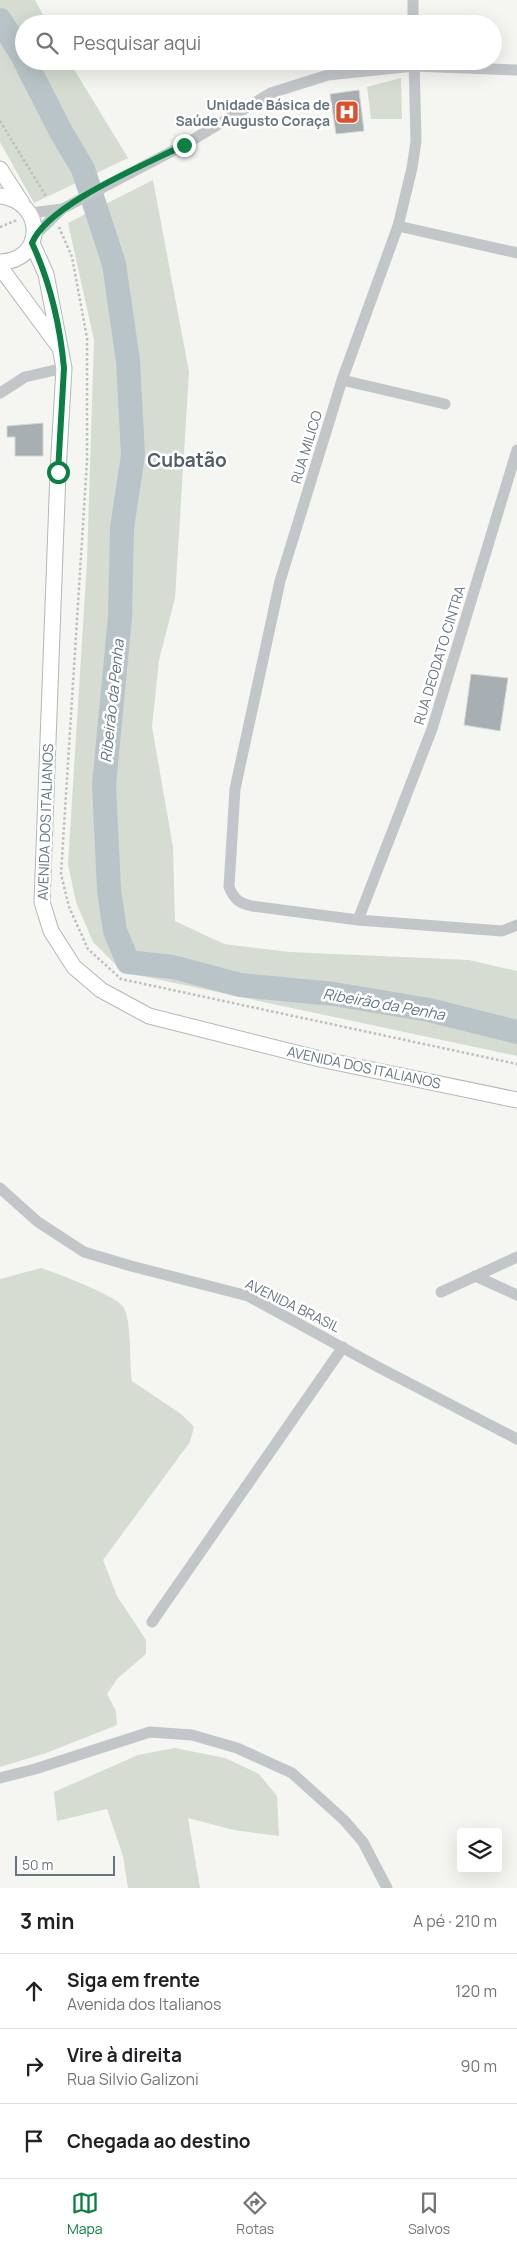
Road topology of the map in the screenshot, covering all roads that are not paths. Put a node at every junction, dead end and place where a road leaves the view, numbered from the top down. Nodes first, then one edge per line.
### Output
1 (413, 0) edge
2 (414, 15) edge
3 (502, 69) edge
4 (367, 70) edge
5 (414, 70) edge
6 (517, 70) edge
7 (0, 169) edge
8 (0, 196) edge
9 (26, 208) junction
10 (62, 209) junction
11 (398, 226) junction
12 (33, 239) junction
13 (517, 253) edge
14 (0, 262) edge
15 (0, 267) edge
16 (63, 351) junction
17 (64, 368) junction
18 (342, 380) junction
19 (0, 393) edge
20 (445, 404) dead end
21 (517, 450) edge
22 (358, 920) junction
23 (517, 925) edge
24 (517, 1100) edge
25 (0, 1188) edge
26 (517, 1257) edge
27 (475, 1276) junction
28 (441, 1292) dead end
29 (517, 1295) edge
30 (343, 1347) junction
31 (517, 1439) edge
32 (152, 1622) dead end
33 (0, 1778) edge
34 (387, 1888) edge

1 - 2 street
3 - 6 street
4 - 10 street
5 - 11 street, RUA MILICO
7 - 9 main road
8 - 9 main road
9 - 10 street
9 - 12 main road, AVENIDA DOS ITALIANOS
10 - 12 street
11 - 13 street
11 - 18 street, RUA MILICO
12 - 14 main road
12 - 16 main road, AVENIDA DOS ITALIANOS
15 - 16 main road
16 - 17 main road, AVENIDA DOS ITALIANOS
17 - 19 street
17 - 24 main road, AVENIDA DOS ITALIANOS
18 - 20 street
18 - 22 street, RUA MILICO
21 - 22 street, RUA DEODATO CINTRA
22 - 23 street, RUA MILICO
25 - 30 street, AVENIDA BRASIL
26 - 27 street
27 - 28 street
27 - 29 street
30 - 31 street, AVENIDA BRASIL
30 - 32 street
33 - 34 street

